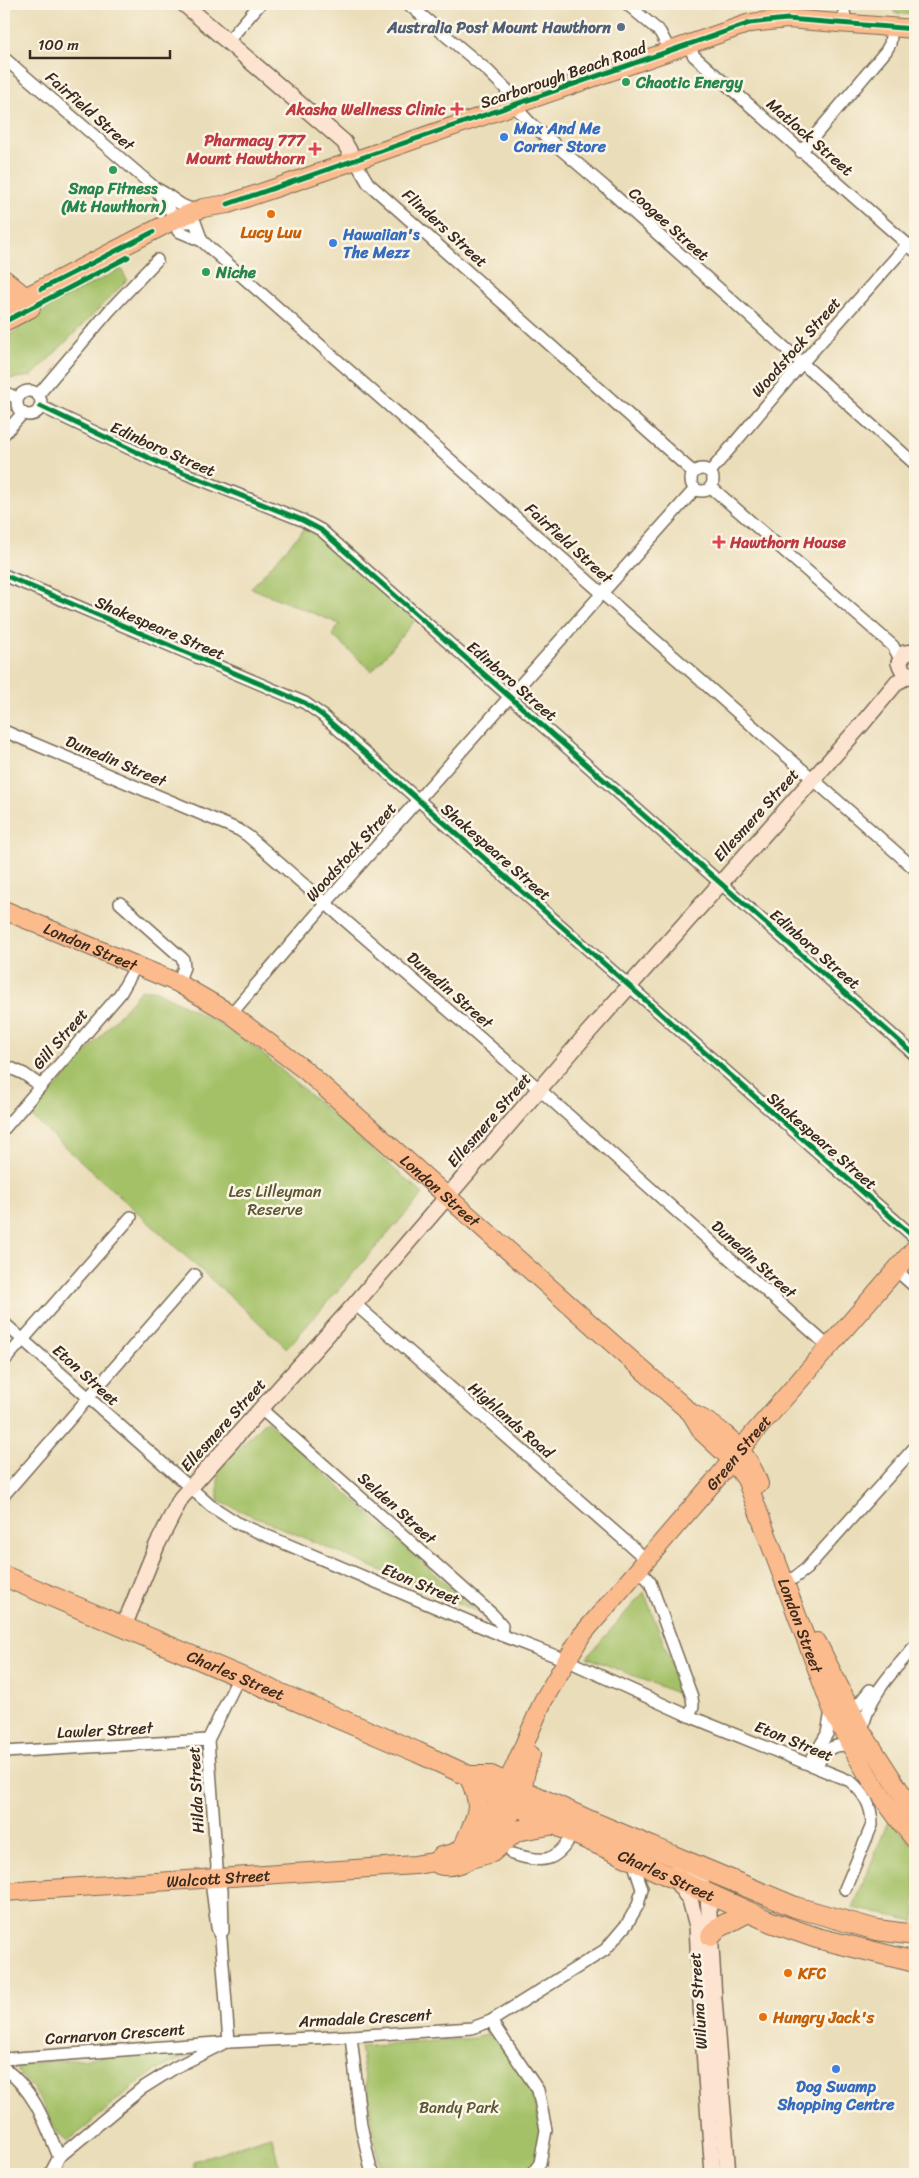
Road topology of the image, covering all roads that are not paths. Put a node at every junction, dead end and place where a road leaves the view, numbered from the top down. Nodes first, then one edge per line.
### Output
1 (184, 4) edge
2 (260, 4) edge
3 (408, 4) edge
4 (627, 4) edge
5 (843, 4) edge
6 (422, 8) edge
7 (846, 24) junction
8 (892, 28) junction
9 (915, 29) edge
10 (228, 41) junction
11 (688, 45) junction
12 (670, 51) junction
13 (4, 58) edge
14 (517, 105) junction
15 (801, 152) junction
16 (355, 161) junction
17 (155, 188) junction
18 (196, 216) junction
19 (177, 225) junction
20 (202, 241) junction
21 (912, 247) edge
22 (157, 260) dead end
23 (4, 279) edge
24 (16, 304) edge
25 (4, 322) edge
26 (802, 363) junction
27 (4, 392) edge
28 (18, 398) junction
29 (39, 400) junction
30 (22, 413) junction
31 (4, 434) edge
32 (915, 464) edge
33 (693, 472) junction
34 (710, 472) junction
35 (711, 487) junction
36 (695, 489) junction
37 (4, 575) edge
38 (602, 594) junction
39 (905, 664) edge
40 (510, 696) junction
41 (4, 731) edge
42 (813, 778) junction
43 (418, 800) junction
44 (915, 869) edge
45 (720, 882) junction
46 (120, 903) dead end
47 (326, 903) junction
48 (4, 910) edge
49 (136, 966) junction
50 (178, 983) junction
51 (629, 986) junction
52 (231, 1014) junction
53 (915, 1055) edge
54 (4, 1065) edge
55 (41, 1086) junction
56 (539, 1089) junction
57 (4, 1129) edge
58 (447, 1196) junction
59 (131, 1217) dead end
60 (915, 1238) edge
61 (915, 1248) edge
62 (896, 1270) junction
63 (195, 1275) dead end
64 (915, 1287) edge
65 (355, 1304) junction
66 (4, 1324) edge
67 (22, 1340) junction
68 (829, 1348) junction
69 (4, 1361) edge
70 (89, 1399) junction
71 (261, 1409) junction
72 (915, 1447) edge
73 (736, 1454) junction
74 (190, 1488) junction
75 (4, 1495) edge
76 (643, 1565) junction
77 (4, 1576) edge
78 (790, 1580) junction
79 (124, 1626) junction
80 (501, 1635) junction
81 (915, 1646) edge
82 (566, 1660) junction
83 (239, 1677) junction
84 (887, 1678) junction
85 (870, 1690) junction
86 (842, 1693) junction
87 (832, 1709) junction
88 (853, 1715) junction
89 (689, 1716) junction
90 (862, 1732) junction
91 (208, 1740) junction
92 (853, 1749) junction
93 (4, 1752) edge
94 (813, 1766) junction
95 (469, 1776) junction
96 (511, 1794) junction
97 (915, 1814) edge
98 (564, 1829) junction
99 (915, 1840) edge
100 (657, 1849) junction
101 (469, 1852) junction
102 (512, 1854) dead end
103 (636, 1869) junction
104 (214, 1877) junction
105 (676, 1881) junction
106 (845, 1889) dead end
107 (4, 1892) edge
108 (708, 1895) junction
109 (748, 1912) junction
110 (915, 1935) edge
111 (711, 1936) junction
112 (915, 1962) edge
113 (491, 2021) junction
114 (352, 2036) junction
115 (228, 2042) junction
116 (4, 2059) edge
117 (711, 2059) junction
118 (4, 2068) edge
119 (57, 2169) edge
120 (374, 2174) edge
121 (532, 2174) edge
122 (713, 2174) edge
123 (728, 2174) edge

1 - 10 main road, Flinders Street
2 - 10 street
3 - 6 street, Coogee Street
4 - 12 street
5 - 7 street
6 - 14 street, Coogee Street
7 - 8 main road, Scarborough Beach Road
7 - 11 main road, Scarborough Beach Road
8 - 9 main road, Scarborough Beach Road
8 - 15 street
10 - 16 main road, Flinders Street
11 - 12 main road, Scarborough Beach Road
11 - 15 street, Matlock Street
12 - 14 main road, Scarborough Beach Road
13 - 17 street, Fairfield Street
14 - 16 main road, Scarborough Beach Road
14 - 26 street, Coogee Street
15 - 21 street, Matlock Street
16 - 18 main road, Scarborough Beach Road
16 - 33 street, Flinders Street
17 - 18 street, Fairfield Street
17 - 19 street, Fairfield Street
18 - 19 main road, Scarborough Beach Road
18 - 20 street, Fairfield Street
19 - 20 street, Fairfield Street
19 - 24 main road, Scarborough Beach Road
20 - 38 street, Fairfield Street
21 - 26 street, Woodstock Street
22 - 29 street
23 - 24 main road
24 - 25 main road, Scarborough Beach Road
26 - 32 street, Coogee Street
26 - 34 street, Woodstock Street
27 - 28 street
28 - 29 street
28 - 30 street
29 - 30 street
29 - 40 street, Edinboro Street
30 - 31 street
33 - 34 street
33 - 36 street
34 - 35 street
35 - 36 street
35 - 39 street
36 - 38 street, Woodstock Street
37 - 43 street, Shakespeare Street
38 - 40 street, Woodstock Street
38 - 42 street, Fairfield Street
39 - 42 main road, Ellesmere Street
40 - 43 street, Woodstock Street
40 - 45 street, Edinboro Street
41 - 47 street, Dunedin Street
42 - 44 street, Fairfield Street
42 - 45 main road, Ellesmere Street
43 - 47 street, Woodstock Street
43 - 51 street, Shakespeare Street
45 - 51 main road, Ellesmere Street
45 - 53 street, Edinboro Street
46 - 50 street
47 - 52 street, Woodstock Street
47 - 56 street, Dunedin Street
48 - 49 main road, London Street
49 - 50 main road, London Street
49 - 55 street, Gill Street
50 - 52 main road, London Street
51 - 56 main road, Ellesmere Street
51 - 60 street, Shakespeare Street
52 - 58 main road, London Street
54 - 55 street
55 - 57 street, Gill Street
56 - 58 main road, Ellesmere Street
56 - 68 street, Dunedin Street
58 - 65 main road, Ellesmere Street
58 - 73 main road, London Street
59 - 67 street
61 - 62 main road, Green Street
62 - 64 street
62 - 68 main road, Green Street
63 - 70 street
65 - 71 main road, Ellesmere Street
65 - 76 street, Highlands Road
66 - 67 street, Eton Street
67 - 69 street
67 - 70 street, Eton Street
68 - 73 main road, Green Street
70 - 74 street, Eton Street
70 - 75 street
71 - 74 main road, Ellesmere Street
71 - 80 street, Selden Street
72 - 78 street
73 - 76 main road, Green Street
73 - 78 main road, London Street
74 - 79 main road, Ellesmere Street
74 - 80 street, Eton Street
76 - 82 main road, Green Street
76 - 89 street, Highlands Road
77 - 79 highway, Charles Street
78 - 86 main road, London Street
78 - 87 main road, London Street
79 - 83 highway, Charles Street
80 - 82 street, Eton Street
81 - 84 street
82 - 89 street, Eton Street
82 - 96 main road, Green Street
83 - 91 street, Hilda Street
83 - 95 highway, Charles Street
84 - 85 street
84 - 90 street
85 - 86 street
85 - 88 street
86 - 88 main road, London Street
87 - 92 main road, London Street
87 - 94 street
88 - 90 main road, London Street
88 - 92 street
89 - 94 street, Eton Street
90 - 97 main road, London Street
91 - 93 street, Lawler Street
91 - 104 street, Hilda Street
92 - 94 street
92 - 99 main road, London Street
94 - 106 street, Eton Street
95 - 96 highway, Charles Street
95 - 101 highway
96 - 98 highway, Charles Street
96 - 100 highway, Charles Street
96 - 101 main road, Walcott Street
98 - 101 highway
98 - 102 street
98 - 103 highway, Charles Street
100 - 108 main road
100 - 110 highway, Charles Street
101 - 104 main road, Walcott Street
103 - 105 highway, Charles Street
103 - 113 street, Armadale Crescent
104 - 107 main road, Walcott Street
104 - 115 street, Hilda Street
105 - 108 highway, Charles Street
105 - 117 main road, Wiluna Street
108 - 109 highway, Charles Street
108 - 111 main road, Wiluna Street
109 - 111 highway
109 - 112 highway, Charles Street
111 - 117 main road, Wiluna Street
113 - 114 street, Armadale Crescent
113 - 121 street
114 - 115 street, Armadale Crescent
114 - 120 street
115 - 116 street, Carnarvon Crescent
115 - 119 street, Armadale Crescent
117 - 122 main road, Wiluna Street
117 - 123 main road, Wiluna Street
118 - 119 street

